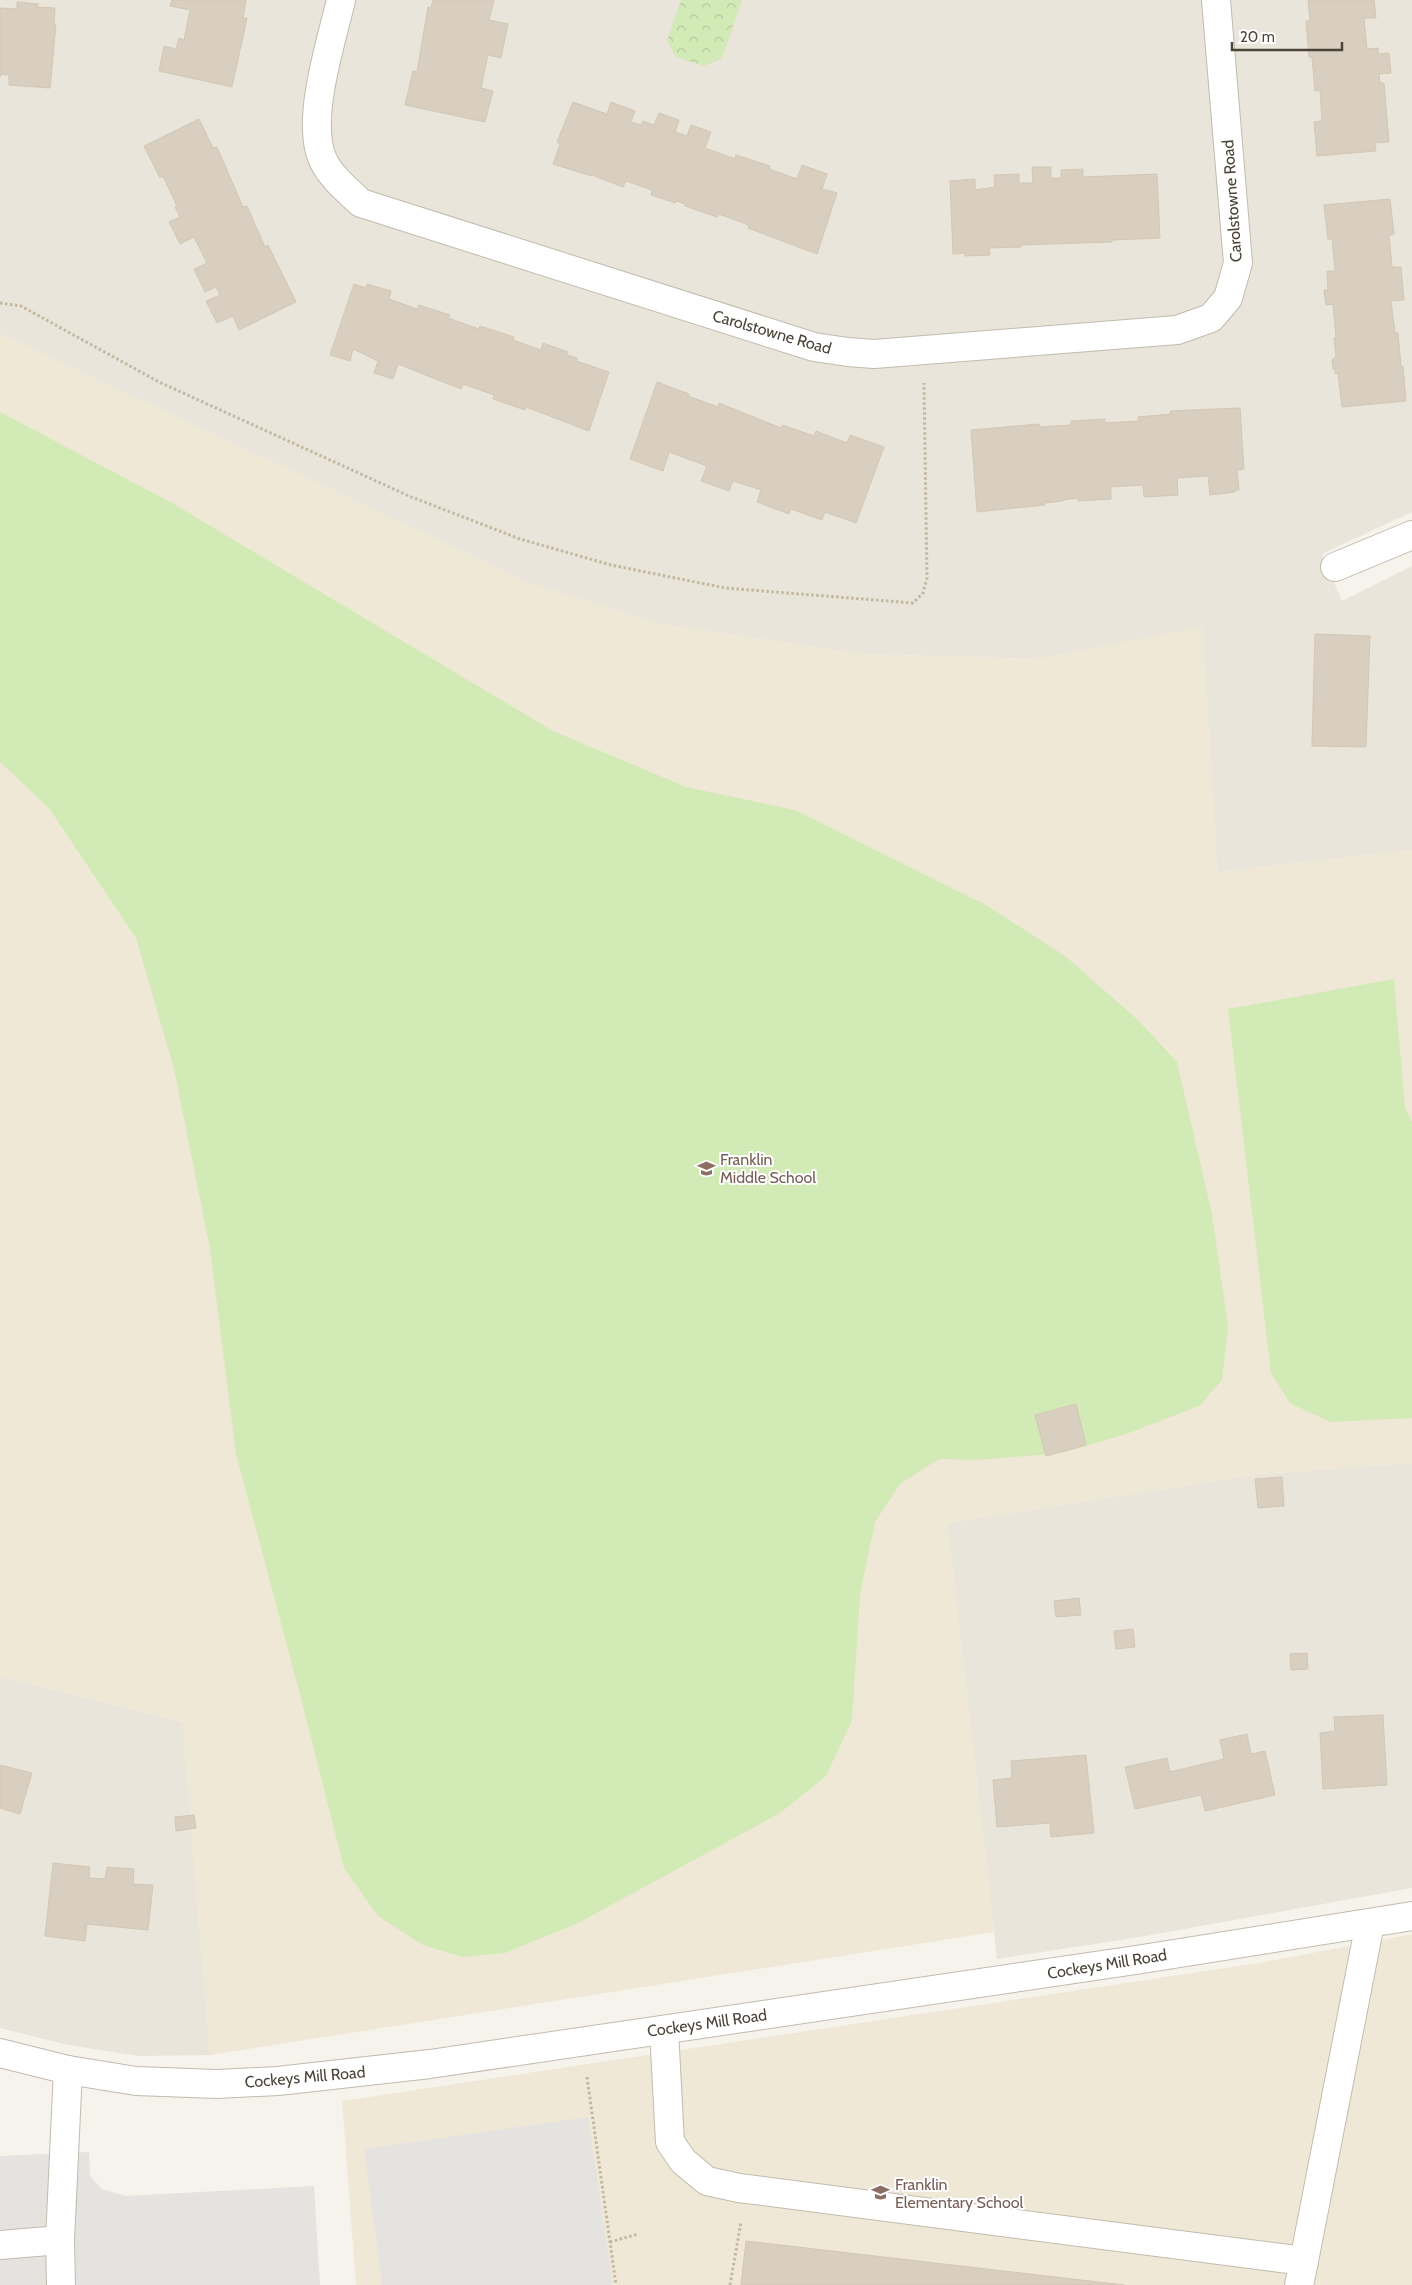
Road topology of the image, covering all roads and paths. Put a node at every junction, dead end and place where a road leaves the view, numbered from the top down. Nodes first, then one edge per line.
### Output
1 (341, 0) edge
2 (1216, 0) edge
3 (0, 303) edge
4 (923, 350) junction
5 (1412, 535) edge
6 (1335, 567) dead end
7 (1412, 1916) edge
8 (1370, 1923) junction
9 (664, 2030) junction
10 (0, 2053) edge
11 (68, 2070) junction
12 (587, 2077) dead end
13 (638, 2234) dead end
14 (60, 2240) junction
15 (610, 2242) junction
16 (0, 2245) edge
17 (1302, 2273) edge
18 (62, 2285) edge
19 (616, 2285) edge

1 - 4 street, Carolstowne Road
2 - 4 street, Carolstowne Road
3 - 4 path
5 - 6 street
7 - 8 street, Cockeys Mill Road
8 - 9 street, Cockeys Mill Road
8 - 17 street
9 - 11 street, Cockeys Mill Road
9 - 17 street
10 - 11 street, Cockeys Mill Road
11 - 14 street
12 - 15 path
13 - 15 path
14 - 16 street
14 - 18 street
15 - 19 path

